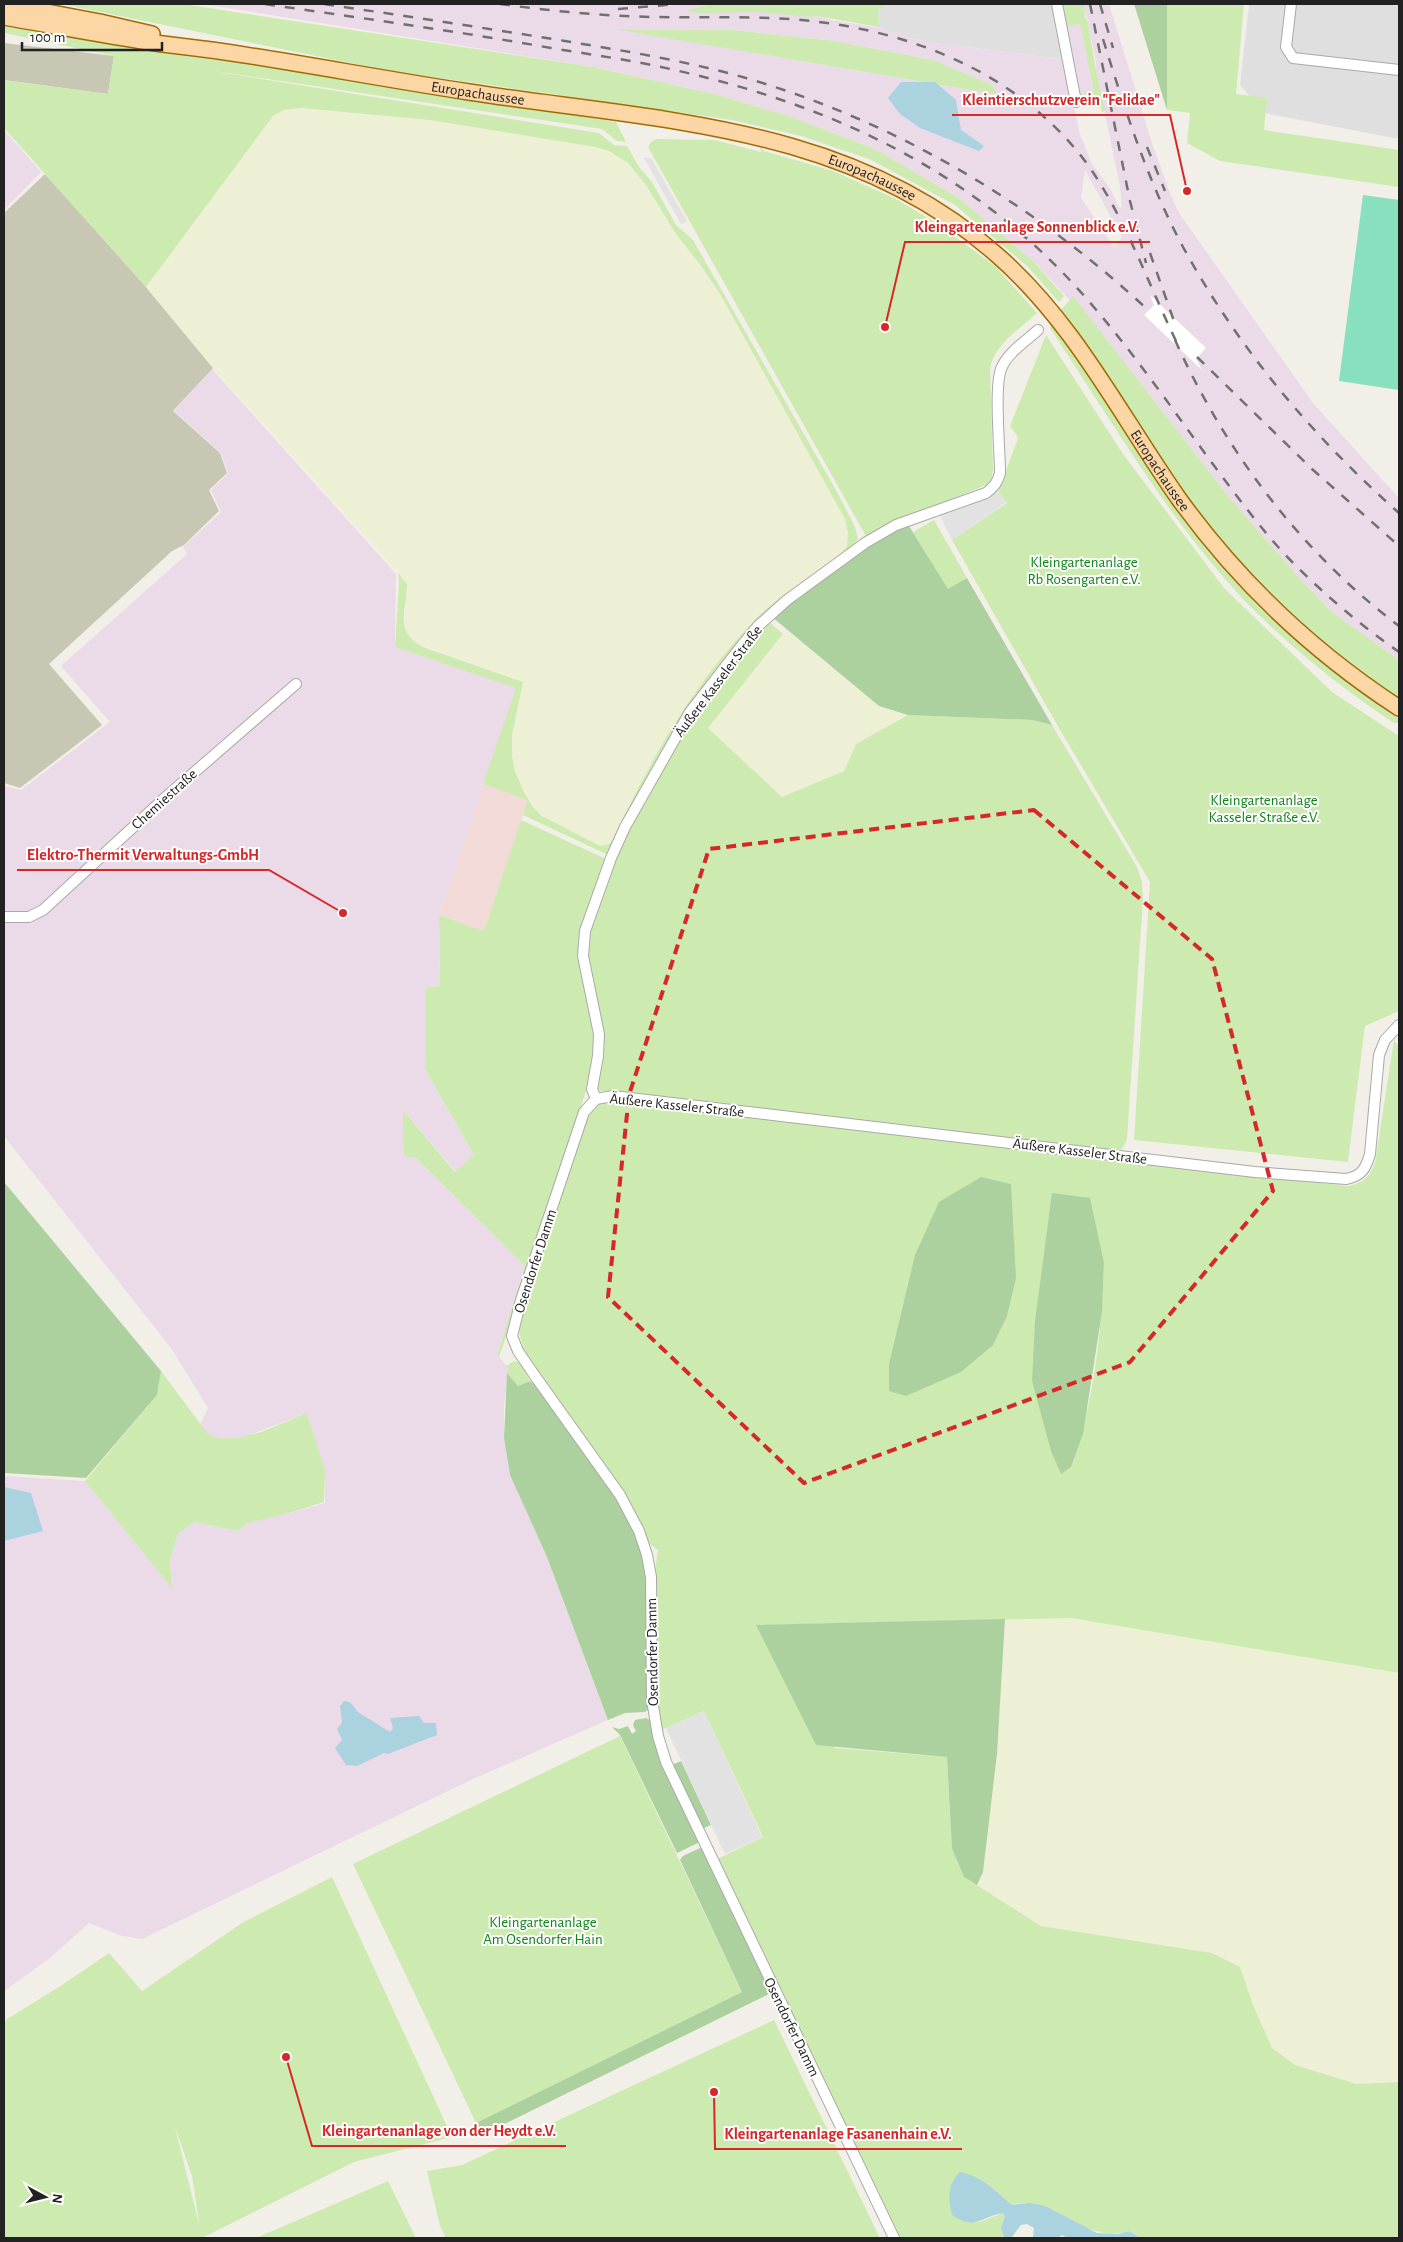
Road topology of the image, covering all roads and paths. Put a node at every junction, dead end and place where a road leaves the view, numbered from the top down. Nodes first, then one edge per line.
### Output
1 (4, 4) edge
2 (1057, 4) edge
3 (1291, 4) edge
4 (4, 17) edge
5 (187, 46) junction
6 (1399, 70) edge
7 (1076, 102) dead end
8 (1038, 330) dead end
9 (296, 684) dead end
10 (1399, 708) edge
11 (4, 917) edge
12 (1399, 1025) edge
13 (596, 1099) junction
14 (894, 2238) edge

1 - 5 main road, Europachaussee
2 - 7 street
3 - 6 street
4 - 5 main road, Europachaussee
5 - 10 main road, Europachaussee
8 - 13 street, Äußere Kasseler Straße
9 - 11 street, Chemiestraße
12 - 13 street, Äußere Kasseler Straße
13 - 14 street, Osendorfer Damm

